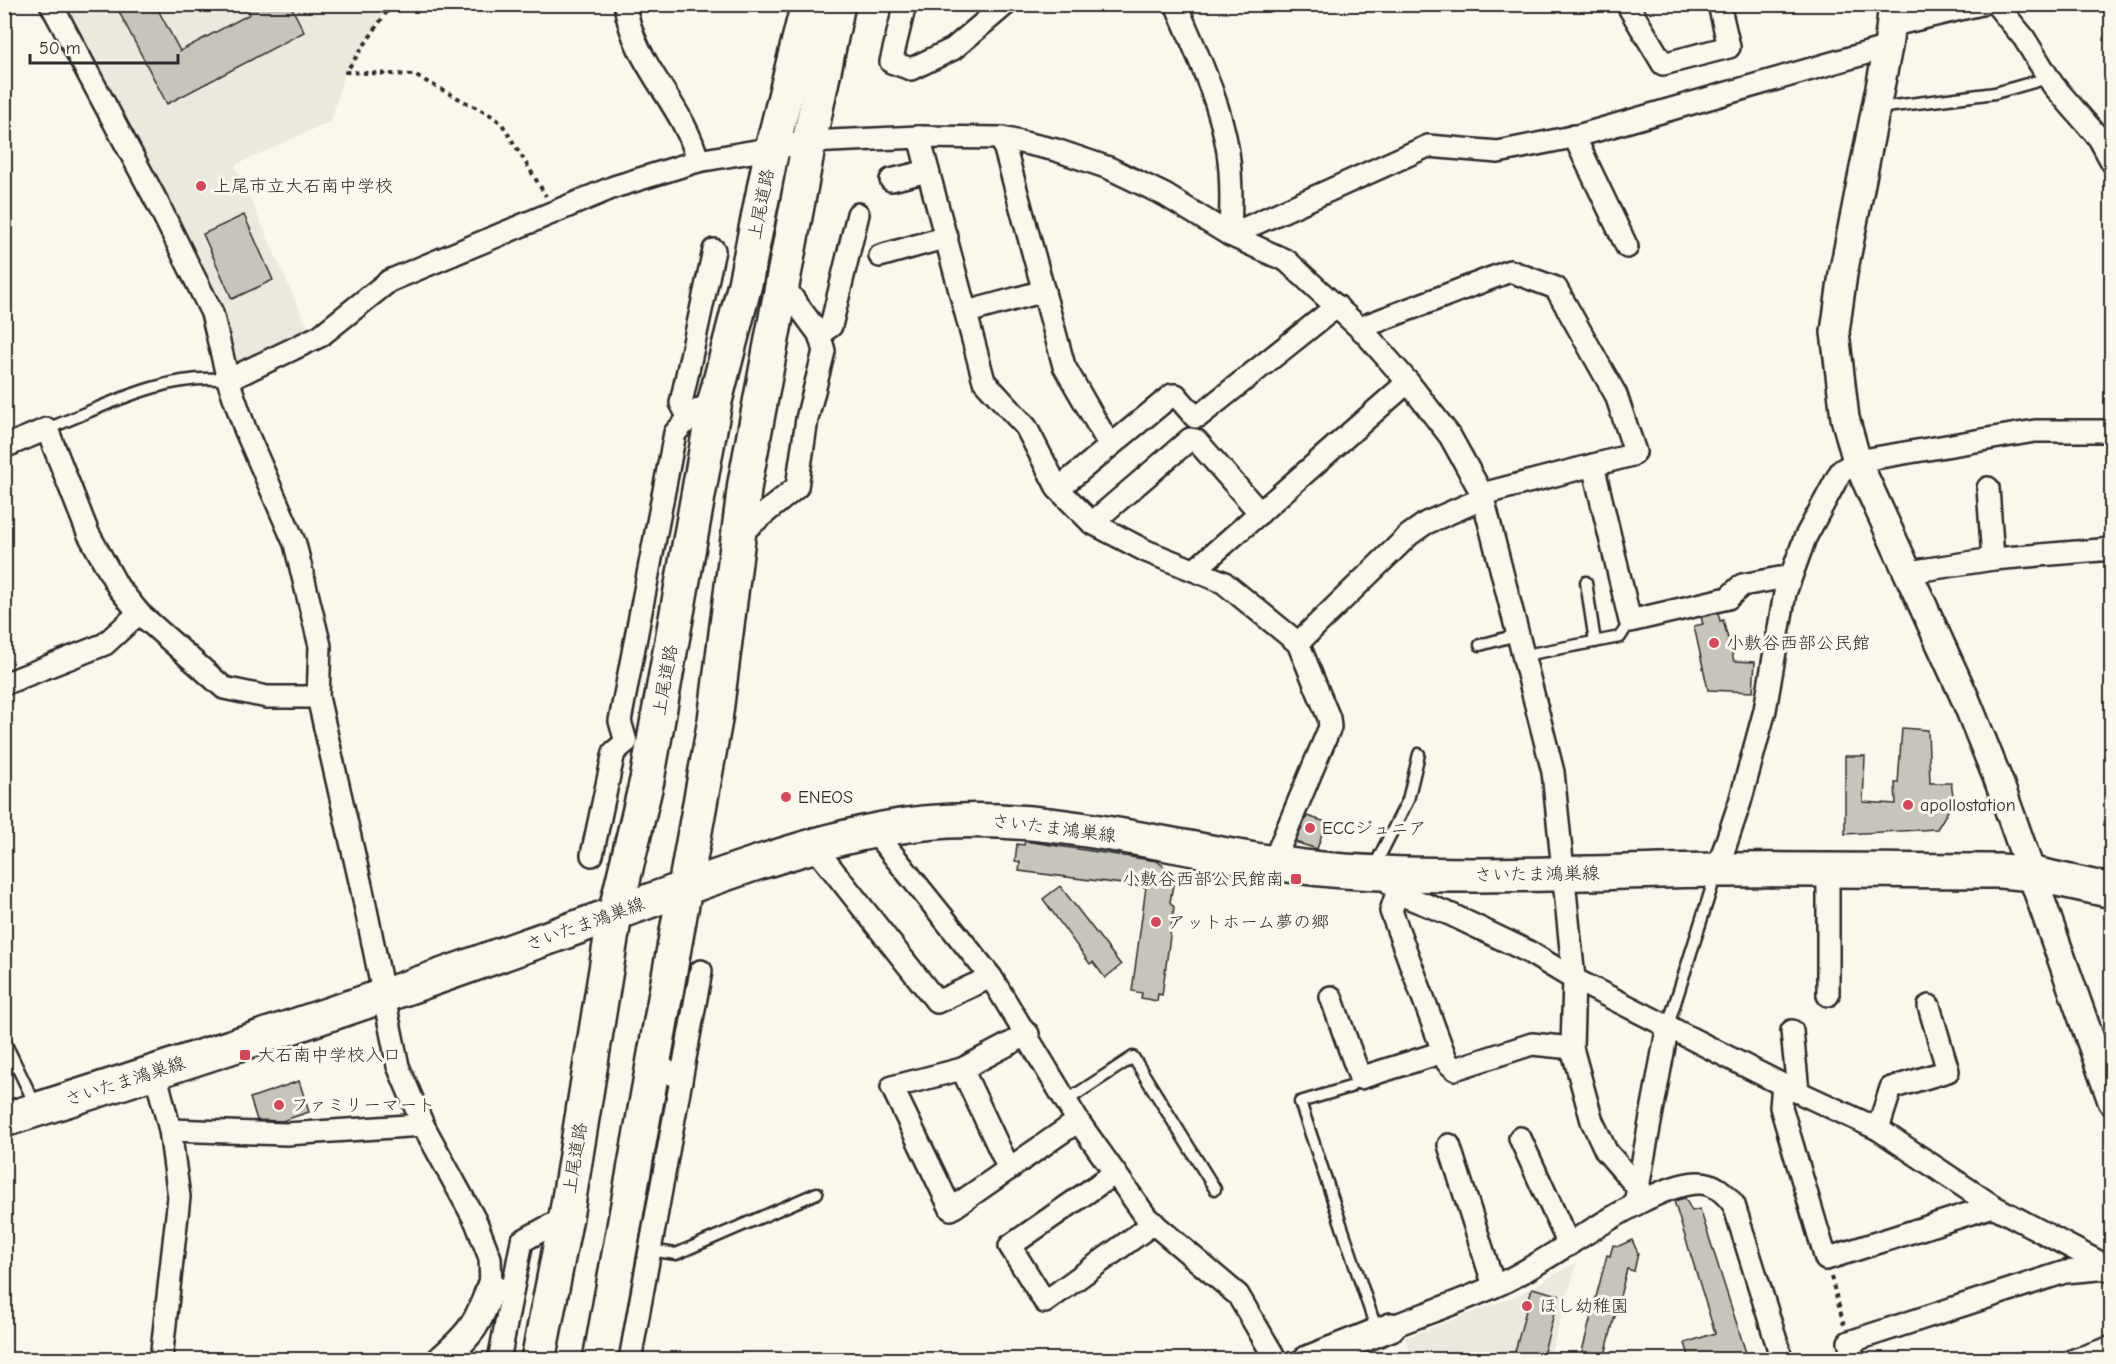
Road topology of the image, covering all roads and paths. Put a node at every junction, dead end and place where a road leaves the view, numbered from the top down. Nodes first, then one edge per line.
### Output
1 (51, 4) edge
2 (392, 4) edge
3 (625, 4) edge
4 (906, 4) edge
5 (1006, 4) edge
6 (1176, 4) edge
7 (1627, 4) edge
8 (1719, 4) edge
9 (1981, 4) edge
10 (1996, 4) edge
11 (814, 5) edge
12 (1890, 26) edge
13 (2049, 78) junction
14 (1875, 108) junction
15 (1574, 136) junction
16 (2105, 136) edge
17 (919, 137) junction
18 (1002, 138) junction
19 (809, 142) junction
20 (772, 149) junction
21 (698, 161) junction
22 (2112, 162) edge
23 (928, 171) junction
24 (891, 180) dead end
25 (555, 212) junction
26 (858, 214) dead end
27 (1230, 235) junction
28 (947, 237) junction
29 (1627, 247) dead end
30 (714, 250) dead end
31 (880, 256) dead end
32 (782, 284) junction
33 (1044, 291) junction
34 (1337, 306) junction
35 (967, 312) junction
36 (1361, 330) junction
37 (819, 334) junction
38 (228, 380) junction
39 (1408, 382) junction
40 (716, 400) junction
41 (688, 418) junction
42 (46, 429) junction
43 (2112, 431) edge
44 (1110, 446) junction
45 (4, 447) edge
46 (1857, 462) junction
47 (1593, 465) junction
48 (1988, 488) dead end
49 (1058, 489) junction
50 (1483, 496) junction
51 (1260, 513) junction
52 (1092, 523) junction
53 (736, 536) junction
54 (2112, 549) edge
55 (1993, 559) junction
56 (1196, 569) junction
57 (1909, 572) junction
58 (1791, 576) junction
59 (1586, 582) dead end
60 (139, 613) junction
61 (1630, 621) junction
62 (1520, 634) junction
63 (1595, 642) junction
64 (1298, 643) junction
65 (1480, 645) dead end
66 (1525, 655) junction
67 (7, 677) edge
68 (318, 697) junction
69 (627, 742) junction
70 (1419, 754) dead end
71 (647, 780) junction
72 (873, 830) junction
73 (813, 846) junction
74 (592, 855) dead end
75 (1273, 863) junction
76 (1717, 870) junction
77 (1828, 871) junction
78 (1565, 874) junction
79 (2034, 874) junction
80 (1384, 880) junction
81 (686, 886) junction
82 (2112, 891) edge
83 (615, 914) junction
84 (701, 971) dead end
85 (992, 977) junction
86 (1574, 979) junction
87 (1828, 995) dead end
88 (385, 997) junction
89 (1330, 997) dead end
90 (1929, 1006) dead end
91 (1668, 1025) junction
92 (1792, 1031) dead end
93 (1028, 1034) junction
94 (4, 1040) edge
95 (1572, 1048) junction
96 (1443, 1052) junction
97 (654, 1062) junction
98 (962, 1069) junction
99 (155, 1072) junction
100 (681, 1080) junction
101 (1350, 1087) dead end
102 (1790, 1088) junction
103 (1066, 1101) junction
104 (2112, 1101) edge
105 (37, 1109) junction
106 (4, 1120) edge
107 (1078, 1121) junction
108 (423, 1125) junction
109 (1878, 1129) junction
110 (170, 1130) junction
111 (1520, 1138) dead end
112 (1449, 1145) dead end
113 (1009, 1168) junction
114 (1115, 1173) junction
115 (1215, 1189) dead end
116 (817, 1193) dead end
117 (1636, 1197) junction
118 (1993, 1206) junction
119 (566, 1217) junction
120 (1154, 1223) junction
121 (1569, 1245) junction
122 (650, 1250) junction
123 (1826, 1259) junction
124 (2111, 1271) edge
125 (1494, 1286) junction
126 (501, 1289) junction
127 (1384, 1330) junction
128 (2112, 1347) edge
129 (1851, 1351) edge
130 (162, 1359) edge
131 (441, 1359) edge
132 (499, 1359) edge
133 (538, 1359) edge
134 (600, 1359) edge
135 (630, 1359) edge
136 (1276, 1359) edge
137 (1307, 1359) edge
138 (1782, 1359) edge
139 (2074, 1359) edge

1 - 38 street
2 - 25 path
3 - 21 street
4 - 5 street
6 - 27 street
7 - 8 street
9 - 12 street
10 - 13 street
11 - 19 main road, 上尾道路
11 - 20 main road, 上尾道路
12 - 14 street
12 - 15 street
13 - 14 lane
13 - 16 street
14 - 46 street
15 - 27 street
15 - 29 street
16 - 22 street
17 - 18 street
17 - 19 street
17 - 23 street
18 - 27 street
18 - 33 street
19 - 20 street
19 - 32 main road, 上尾道路
20 - 21 street
20 - 40 main road, 上尾道路
21 - 25 street
23 - 24 street
23 - 28 street
25 - 38 street
26 - 37 street
27 - 34 street
28 - 31 street
28 - 35 street
30 - 41 street
32 - 37 street
32 - 53 main road, 上尾道路
33 - 35 street
33 - 44 street
34 - 36 street
34 - 44 street
35 - 49 street
36 - 39 street
36 - 47 street
37 - 53 street
38 - 42 lane
38 - 68 street
39 - 50 street
39 - 51 street
40 - 41 street
40 - 71 main road, 上尾道路
41 - 69 street
42 - 45 street
42 - 60 street
43 - 46 street
44 - 49 street
46 - 57 street
46 - 58 street
47 - 50 street
47 - 61 street
48 - 55 street
49 - 52 street
50 - 62 street
50 - 64 street
51 - 52 street
51 - 56 street
52 - 56 street
53 - 81 main road, 上尾道路
54 - 55 street
55 - 57 street
56 - 64 street
57 - 79 street
58 - 61 street
58 - 76 street
59 - 63 lane
60 - 67 street
60 - 68 street
61 - 63 lane
62 - 65 lane
62 - 66 street
63 - 66 lane
64 - 75 street
66 - 78 street
68 - 88 street
69 - 71 street
69 - 74 street
70 - 80 lane
71 - 83 main road, 上尾道路
72 - 73 main road, さいたま鴻巣線
72 - 75 main road, さいたま鴻巣線
72 - 85 street
73 - 81 main road, さいたま鴻巣線
73 - 85 street
75 - 80 main road, さいたま鴻巣線
76 - 77 main road, さいたま鴻巣線
76 - 78 main road, さいたま鴻巣線
76 - 91 lane
77 - 79 main road, さいたま鴻巣線
77 - 87 street
78 - 80 main road, さいたま鴻巣線
78 - 86 street
79 - 82 main road, さいたま鴻巣線
79 - 104 street
80 - 86 street
80 - 96 street
81 - 83 main road, さいたま鴻巣線
81 - 97 main road, 上尾道路
83 - 88 main road, さいたま鴻巣線
83 - 119 main road, 上尾道路
84 - 100 street
85 - 93 street
86 - 91 street
86 - 95 street
88 - 99 main road, さいたま鴻巣線
88 - 108 street
89 - 96 street
90 - 109 street
91 - 102 street
91 - 117 street
92 - 102 street
93 - 98 street
93 - 103 street
94 - 105 lane
95 - 96 street
95 - 117 street
97 - 100 street
97 - 134 main road, 上尾道路
98 - 113 street
98 - 113 street
99 - 105 main road, さいたま鴻巣線
99 - 110 street
100 - 122 street
101 - 127 lane
102 - 109 street
102 - 123 street
103 - 107 street
103 - 115 lane
105 - 106 main road, さいたま鴻巣線
107 - 113 street
107 - 114 street
108 - 110 street
108 - 126 street
109 - 118 street
110 - 130 street
111 - 121 street
112 - 125 street
114 - 120 street
114 - 120 street
116 - 122 lane
117 - 121 street
117 - 138 street
118 - 123 street
118 - 124 street
119 - 126 street
119 - 133 main road, 上尾道路
120 - 136 street
121 - 125 street
122 - 135 street
123 - 129 path
124 - 129 street
125 - 127 street
126 - 131 street
126 - 132 street
127 - 137 street
128 - 139 street

